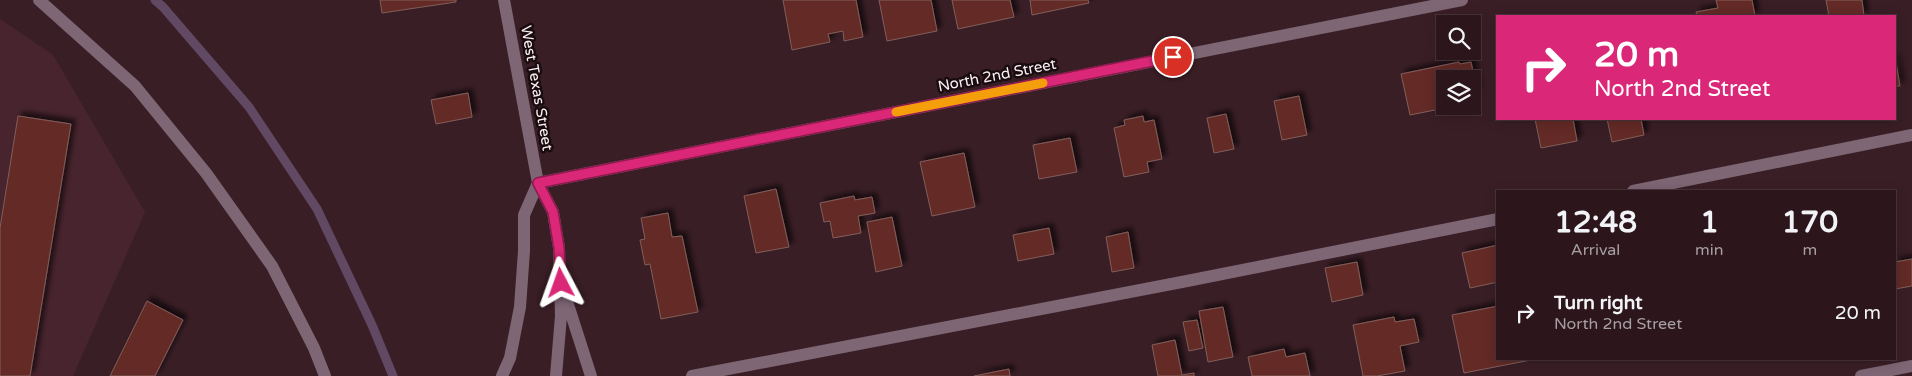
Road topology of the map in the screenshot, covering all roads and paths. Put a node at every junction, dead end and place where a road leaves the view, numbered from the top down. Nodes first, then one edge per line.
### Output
1 (38, 0) edge
2 (504, 0) edge
3 (1462, 0) edge
4 (1912, 135) edge
5 (538, 183) junction
6 (1638, 190) edge
7 (1496, 219) edge
8 (561, 283) junction
9 (1912, 366) edge
10 (324, 376) edge
11 (502, 376) edge
12 (556, 376) edge
13 (591, 376) edge
14 (692, 376) edge
15 (1861, 376) edge

1 - 10 street
2 - 5 street, West Texas Street
3 - 5 street, North 2nd Street
4 - 6 street
5 - 8 street, West Texas Street
5 - 11 street
7 - 14 street
8 - 12 street, West Texas Street
8 - 13 street
9 - 15 street

